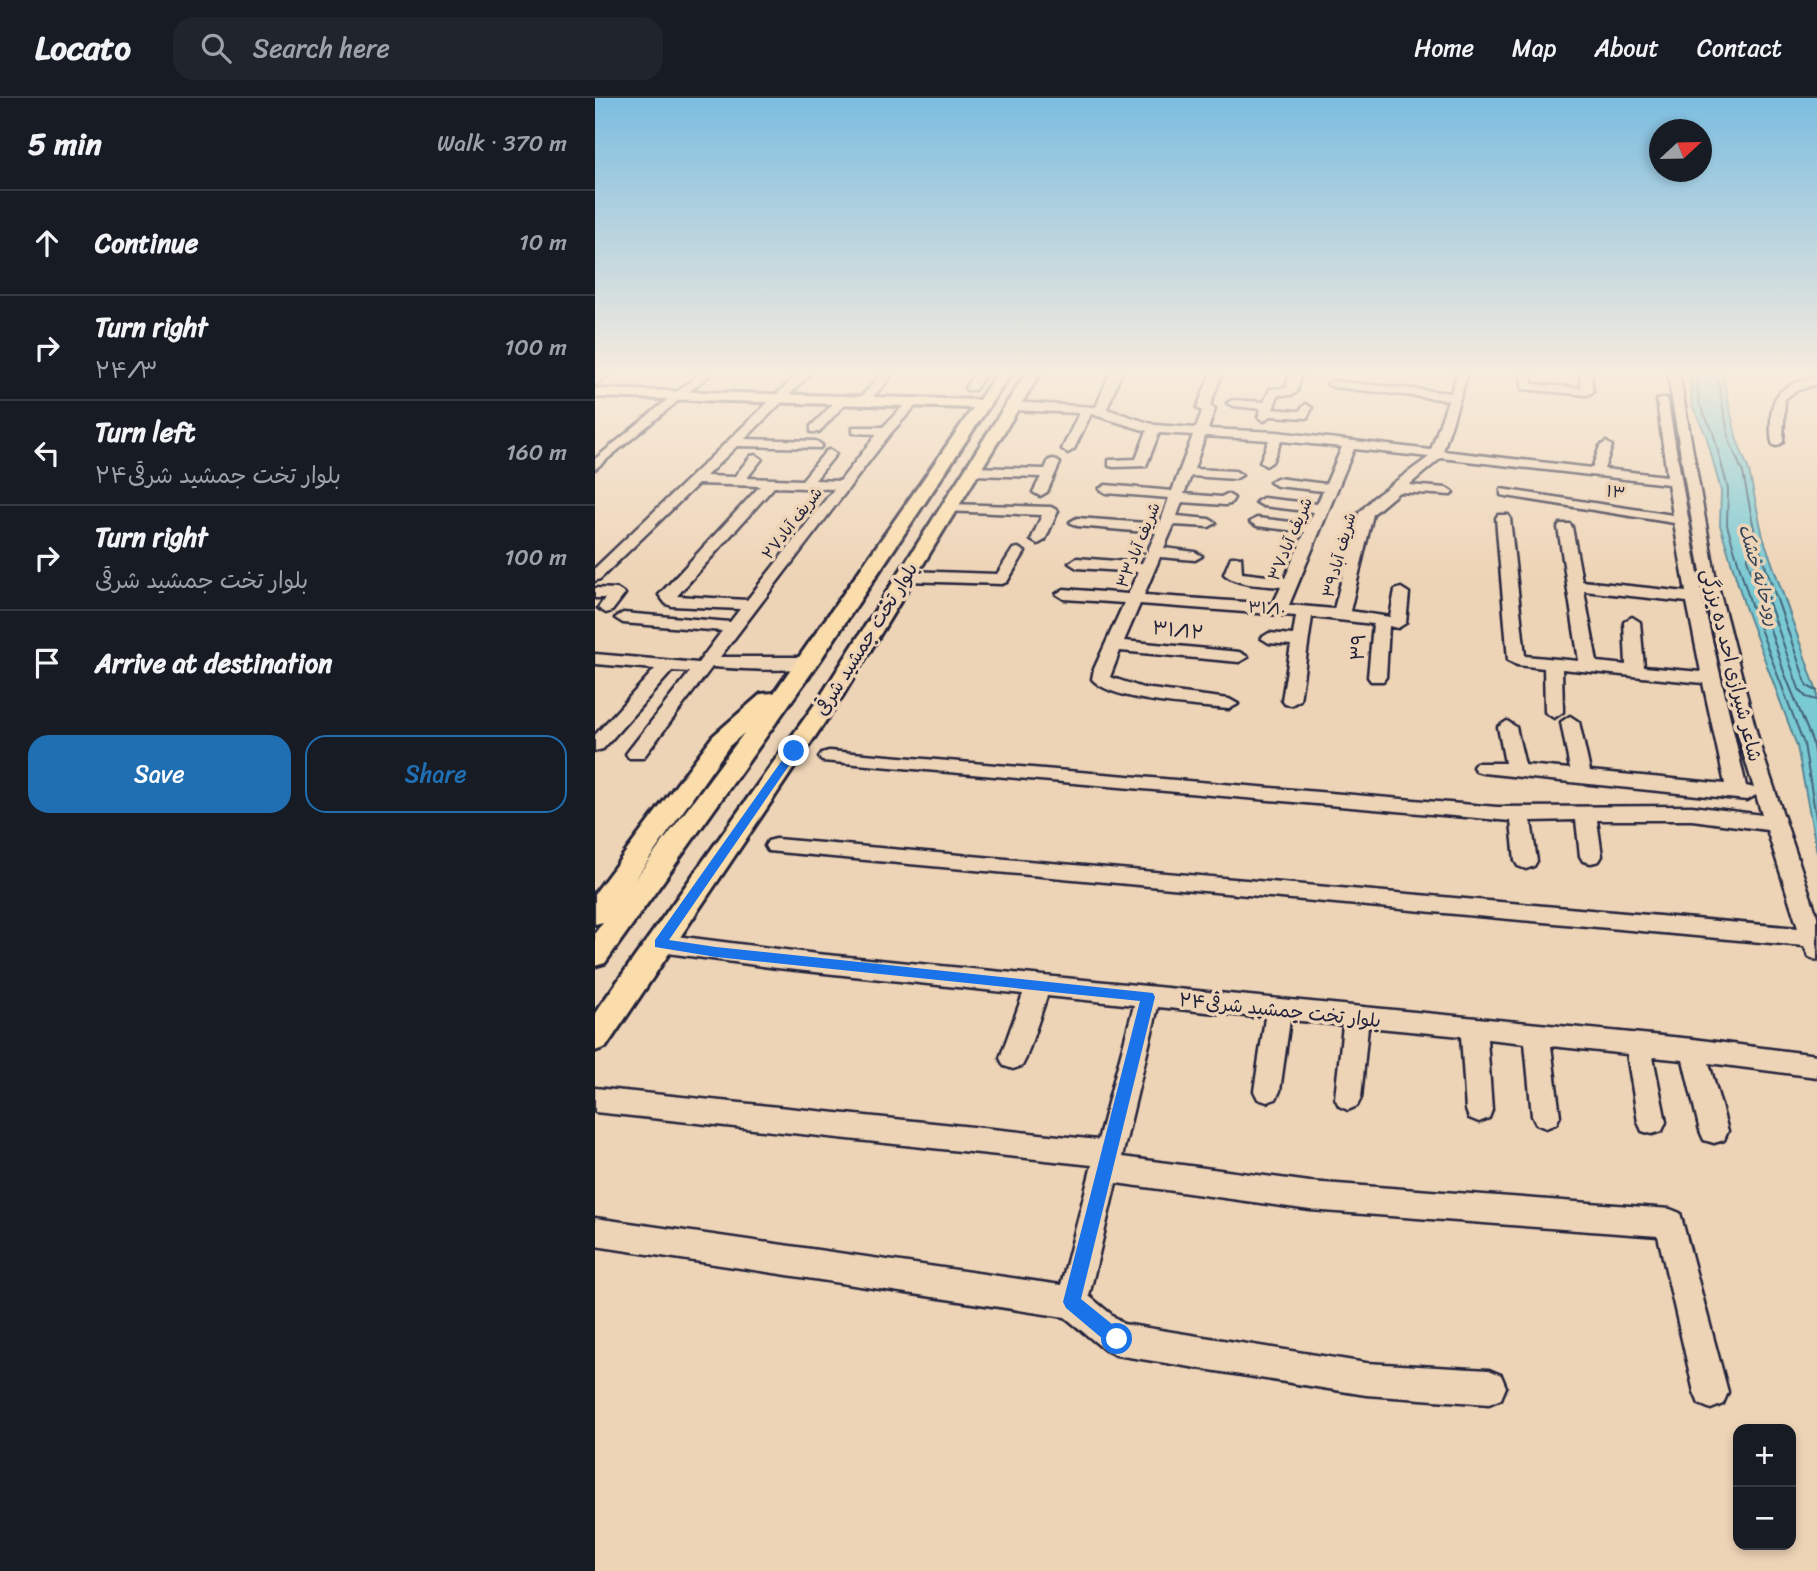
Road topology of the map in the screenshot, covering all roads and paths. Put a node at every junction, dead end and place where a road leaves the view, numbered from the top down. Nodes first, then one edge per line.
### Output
1 (624, 442) edge
2 (734, 442) joint
3 (878, 442) edge
4 (950, 442) edge
5 (989, 442) edge
6 (1071, 442) edge
7 (1149, 442) edge
8 (1196, 442) edge
9 (1274, 442) edge
10 (1329, 442) edge
11 (1440, 442) edge
12 (1668, 442) edge
13 (1685, 442) edge
14 (1350, 444) junction
15 (816, 445) dead end
16 (1606, 446) dead end
17 (1068, 449) dead end
18 (1436, 453) junction
19 (830, 454) dead end
20 (1117, 456) dead end
21 (756, 459) dead end
22 (1266, 462) dead end
23 (595, 466) edge
24 (1423, 469) junction
25 (971, 471) junction
26 (1597, 472) junction
27 (1446, 473) dead end
28 (1235, 475) dead end
29 (695, 480) junction
30 (1135, 480) dead end
31 (1673, 481) junction
32 (737, 482) junction
33 (1277, 482) dead end
34 (770, 483) junction
35 (805, 484) junction
36 (844, 485) junction
37 (1180, 487) junction
38 (1330, 488) junction
39 (1397, 488) junction
40 (1106, 489) dead end
41 (1040, 492) dead end
42 (1446, 492) dead end
43 (1506, 492) dead end
44 (1227, 498) dead end
45 (1263, 502) dead end
46 (1321, 509) junction
47 (947, 510) junction
48 (910, 511) junction
49 (1124, 514) dead end
50 (1503, 518) dead end
51 (1679, 520) junction
52 (1077, 522) dead end
53 (1167, 522) junction
54 (1257, 522) dead end
55 (1209, 523) dead end
56 (1565, 527) dead end
57 (1312, 529) junction
58 (1038, 540) dead end
59 (1018, 552) dead end
60 (1155, 552) junction
61 (1195, 556) dead end
62 (1236, 560) dead end
63 (1077, 563) dead end
64 (1147, 568) junction
65 (595, 576) edge
66 (906, 576) junction
67 (1289, 583) junction
68 (1575, 585) junction
69 (595, 593) edge
70 (1401, 593) dead end
71 (1064, 594) dead end
72 (1694, 598) junction
73 (1136, 599) junction
74 (751, 605) junction
75 (606, 608) dead end
76 (1279, 609) junction
77 (1305, 611) junction
78 (1341, 614) junction
79 (623, 618) dead end
80 (1389, 621) junction
81 (1632, 622) dead end
82 (734, 627) junction
83 (1269, 638) dead end
84 (1301, 641) junction
85 (1114, 645) junction
86 (1239, 657) dead end
87 (1553, 663) junction
88 (599, 664) edge
89 (668, 665) junction
90 (704, 665) junction
91 (1589, 666) junction
92 (1635, 669) junction
93 (801, 672) junction
94 (1377, 677) dead end
95 (1709, 678) junction
96 (1291, 700) dead end
97 (1229, 704) dead end
98 (1507, 727) dead end
99 (596, 745) edge
100 (636, 754) dead end
101 (829, 757) dead end
102 (1483, 767) dead end
103 (1516, 770) junction
104 (1581, 777) junction
105 (1737, 792) junction
106 (1767, 795) junction
107 (1520, 814) junction
108 (1586, 814) junction
109 (1777, 824) junction
110 (776, 846) dead end
111 (1591, 856) dead end
112 (1526, 861) dead end
113 (595, 914) edge
114 (660, 943) junction
115 (1815, 944) edge
116 (595, 955) edge
117 (1038, 986) junction
118 (1148, 997) junction
119 (1279, 1009) junction
120 (1356, 1017) junction
121 (1473, 1028) junction
122 (1537, 1034) junction
123 (595, 1038) edge
124 (1638, 1044) junction
125 (1693, 1050) junction
126 (1013, 1058) dead end
127 (1817, 1066) edge
128 (1268, 1091) dead end
129 (1347, 1098) dead end
130 (595, 1100) edge
131 (1479, 1110) dead end
132 (1546, 1116) dead end
133 (1652, 1122) dead end
134 (1714, 1131) dead end
135 (1107, 1161) junction
136 (595, 1232) edge
137 (1072, 1302) junction
138 (1489, 1387) dead end
139 (1711, 1392) dead end

1 - 23 street
2 - 15 street
2 - 29 street
3 - 36 street, شریف آباد۲۷
4 - 48 main road, بلوار تخت جمشید شرقی
5 - 25 main road, بلوار تخت جمشید شرقی
6 - 17 street
7 - 20 street
8 - 37 street, شریف آباد۳۳
9 - 22 street
10 - 14 street
11 - 18 street
12 - 31 street
13 - 106 street, شاعر شیرازی احد ده بزرگی
14 - 18 street
14 - 38 street, شریف آباد۳۷
16 - 26 street
18 - 24 street, شریف آباد۳۹
18 - 26 street
19 - 35 street
21 - 32 street
24 - 27 street
24 - 39 street, شریف آباد۳۹
25 - 41 street
25 - 47 main road, بلوار تخت جمشید شرقی
26 - 31 street
28 - 37 street
29 - 32 street
29 - 65 street
30 - 37 street
31 - 51 street
32 - 34 street
33 - 38 street
34 - 35 street
34 - 74 street
35 - 36 street
36 - 74 street, شریف آباد۲۷
37 - 40 street
37 - 44 street
37 - 53 street, شریف آباد۳۳
38 - 46 street, شریف آباد۳۷
39 - 42 street
39 - 78 street, شریف آباد۳۹
43 - 51 street, ۱۳
45 - 46 street
46 - 57 street, شریف آباد۳۷
47 - 48 main road
47 - 58 street
47 - 66 main road, بلوار تخت جمشید شرقی
48 - 93 main road, بلوار تخت جمشید شرقی
49 - 53 street
50 - 87 street
51 - 72 street
52 - 53 street
53 - 55 street
53 - 60 street, شریف آباد۳۳
54 - 57 street
56 - 68 street
57 - 67 street, شریف آباد۳۷
59 - 66 street
60 - 61 street
60 - 64 street, شریف آباد۳۳
62 - 67 street
63 - 64 street
64 - 73 street, شریف آباد۳۳
66 - 114 main road, بلوار تخت جمشید شرقی
67 - 76 street, شریف آباد۳۷
68 - 72 street
68 - 91 street
69 - 75 street
70 - 80 street, ۳۹
71 - 73 street, ۳۱/۱۰
72 - 95 street
73 - 76 street, ۳۱/۱۰
73 - 85 street, شریف آباد۳۳
74 - 82 street, شریف آباد۲۷
76 - 77 street, ۳۱/۱۰
77 - 78 street, ۳۱/۱۰
77 - 84 street
78 - 80 street, ۳۱/۱۰
79 - 82 street
80 - 94 street, ۳۹
81 - 92 street
82 - 90 street, شریف آباد۲۷
83 - 84 street
84 - 96 street
85 - 86 street, ۳۱/۱۲
85 - 97 street, شریف آباد۳۳
87 - 91 street
87 - 104 street
88 - 89 street
89 - 90 street
89 - 99 street
90 - 93 street
90 - 100 street, شریف آباد۲۷
91 - 92 street
92 - 95 street
93 - 113 main road
93 - 116 main road, بلوار تخت جمشید شرقی
95 - 105 street
98 - 103 street
101 - 107 street
102 - 103 street
103 - 104 street
104 - 105 street
105 - 106 street
106 - 109 street, شاعر شیرازی احد ده بزرگی
107 - 108 street
107 - 112 street
108 - 109 street
108 - 111 street
109 - 115 street, شاعر شیرازی احد ده بزرگی
110 - 115 street
114 - 117 street, بلوار تخت جمشید شرقی۲۴
114 - 123 main road, بلوار تخت جمشید شرقی
117 - 118 street, بلوار تخت جمشید شرقی۲۴
117 - 126 street
118 - 119 street, بلوار تخت جمشید شرقی۲۴
118 - 135 street
119 - 120 street, بلوار تخت جمشید شرقی۲۴
119 - 128 street
120 - 121 street, بلوار تخت جمشید شرقی۲۴
120 - 129 street
121 - 122 street, بلوار تخت جمشید شرقی۲۴
121 - 131 street
122 - 124 street, بلوار تخت جمشید شرقی۲۴
122 - 132 street
124 - 125 street, بلوار تخت جمشید شرقی۲۴
124 - 133 street
125 - 127 street, بلوار تخت جمشید شرقی۲۴
125 - 134 street
130 - 135 street
135 - 137 street
135 - 139 street
136 - 137 street
137 - 138 street

